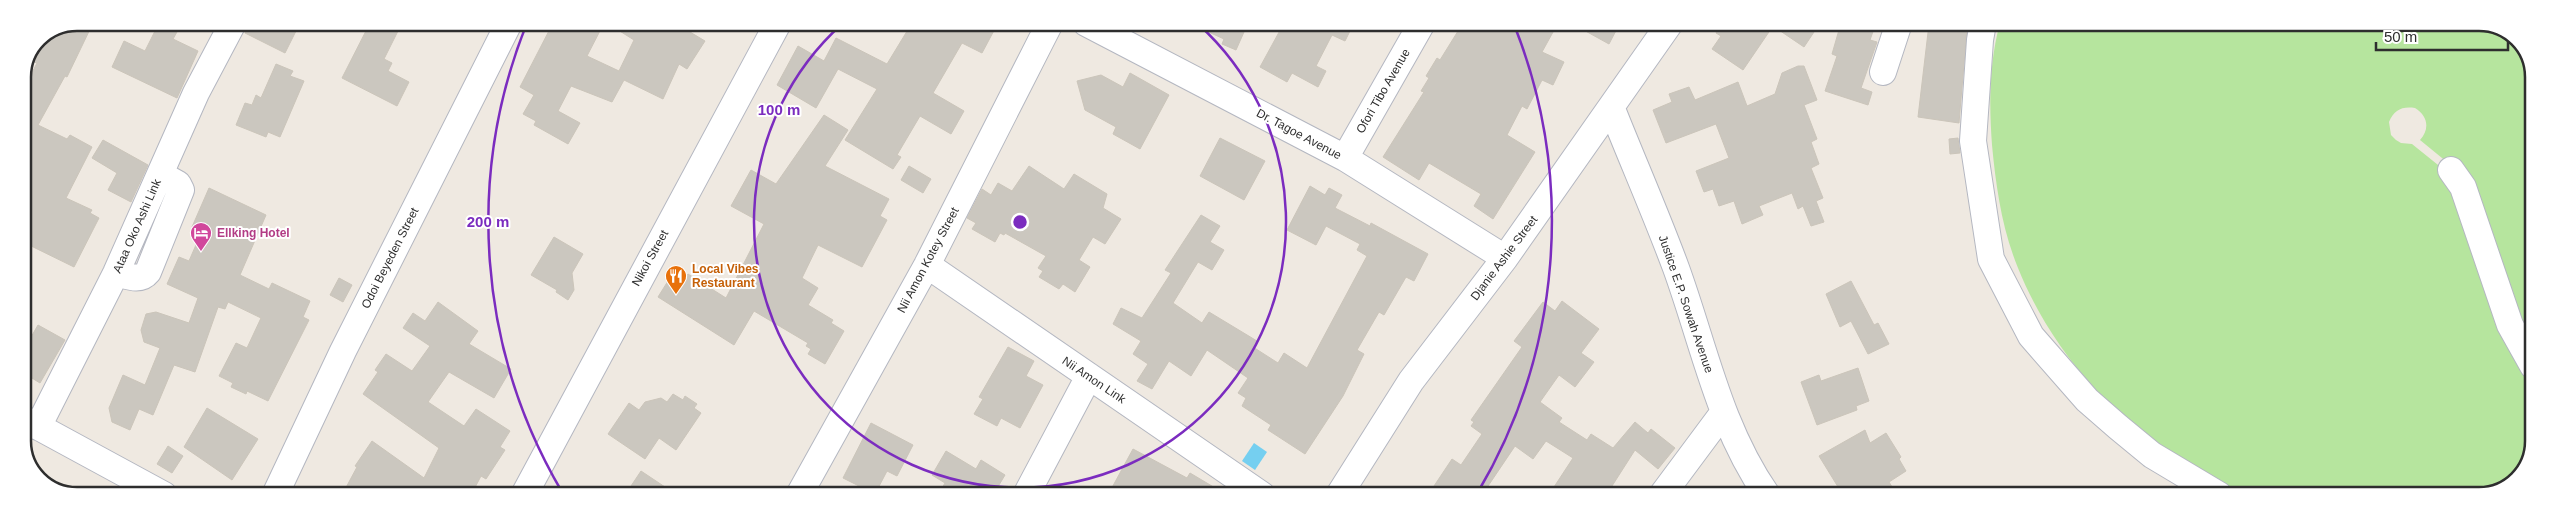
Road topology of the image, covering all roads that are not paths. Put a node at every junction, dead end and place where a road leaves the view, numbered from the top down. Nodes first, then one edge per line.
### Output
1 (229, 31) edge
2 (498, 31) edge
3 (774, 31) edge
4 (1046, 31) edge
5 (1101, 31) edge
6 (1417, 31) edge
7 (1665, 31) edge
8 (1897, 31) edge
9 (1982, 31) edge
10 (1883, 72) dead end
11 (1612, 109) junction
12 (1345, 158) junction
13 (2451, 170) dead end
14 (1505, 258) junction
15 (926, 266) junction
16 (2525, 352) edge
17 (1089, 376) junction
18 (1723, 413) junction
19 (31, 421) edge
20 (31, 424) edge
21 (151, 487) edge
22 (279, 487) edge
23 (528, 487) edge
24 (803, 487) edge
25 (1030, 487) edge
26 (1250, 487) edge
27 (1344, 487) edge
28 (1668, 487) edge
29 (1761, 487) edge
30 (2206, 487) edge

1 - 19 street, Ataa Oko Ashi Link
2 - 22 street, Odoi Beyeden Street
3 - 23 street, Nikoi Street
4 - 15 street, Nii Amon Kotey Street
5 - 12 street, Dr. Tagoe Avenue
6 - 12 street, Ofori Tibo Avenue
7 - 11 street, Djanie Ashie Street
8 - 10 street
9 - 30 street
11 - 14 street, Djanie Ashie Street
11 - 18 street, Justice E.P. Sowah Avenue
12 - 14 street, Dr. Tagoe Avenue
13 - 16 street
14 - 27 street, Djanie Ashie Street
15 - 17 street, Nii Amon Link
15 - 24 street, Nii Amon Kotey Street
17 - 25 street
17 - 26 street, Nii Amon Link
18 - 28 street
18 - 29 street, Justice E.P. Sowah Avenue
20 - 21 street

